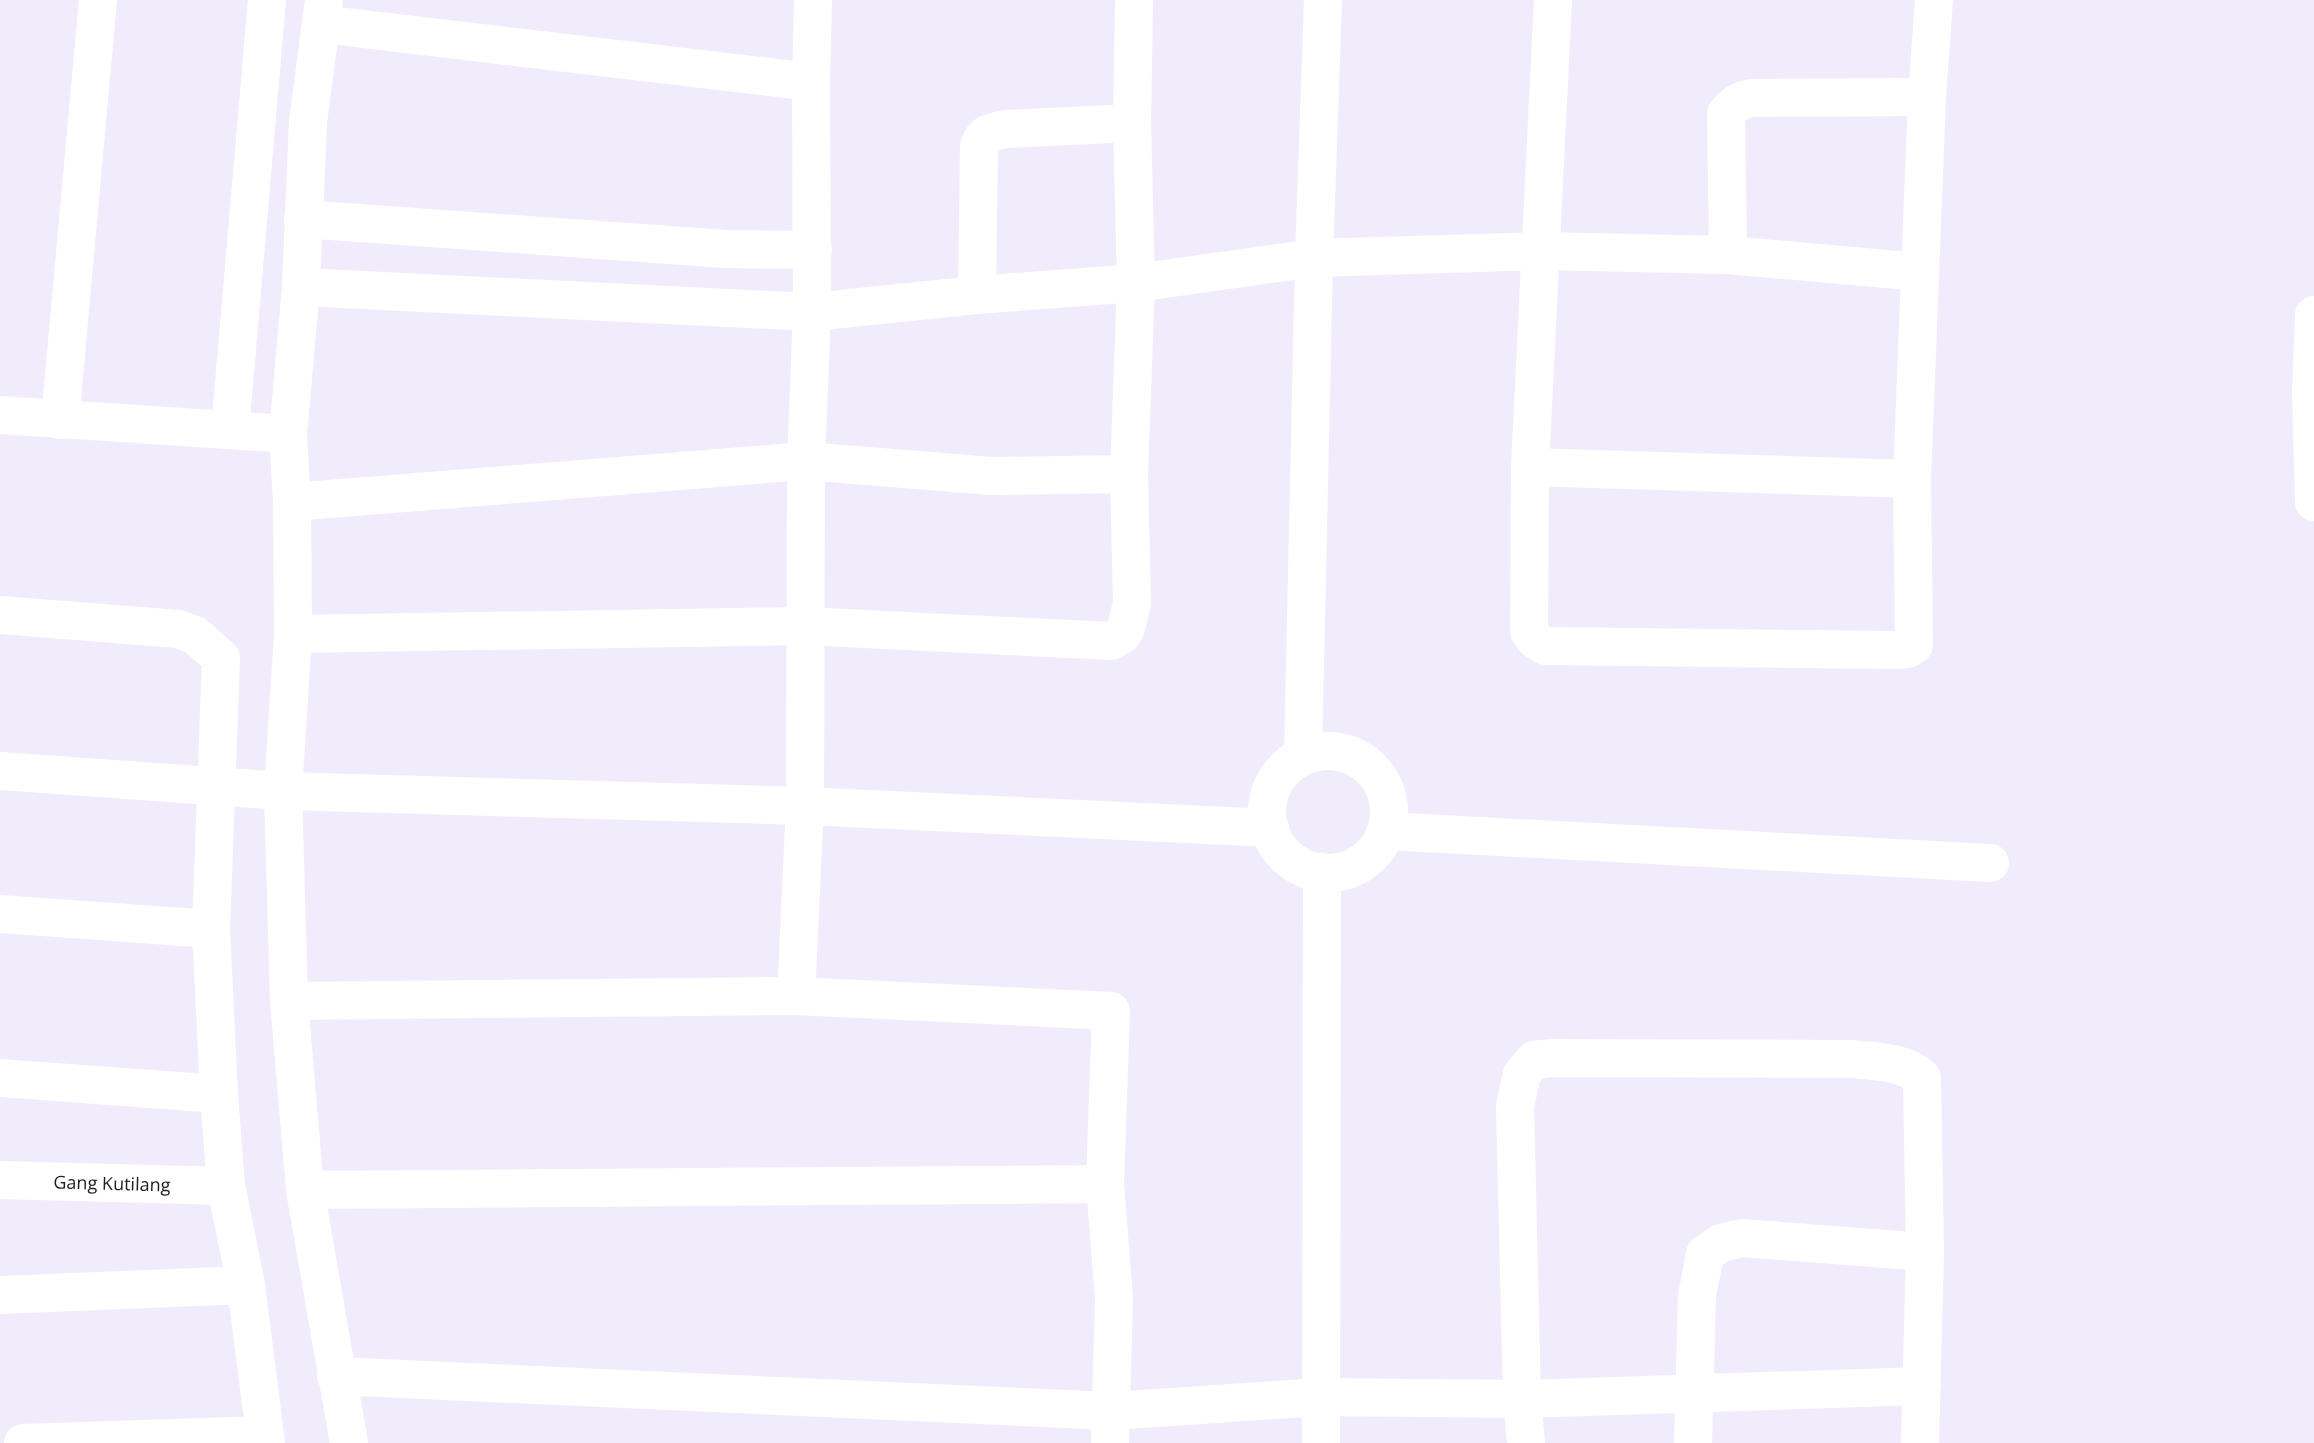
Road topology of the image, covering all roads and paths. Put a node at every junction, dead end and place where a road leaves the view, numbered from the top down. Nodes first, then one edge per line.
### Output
1 (99, 0) edge
2 (267, 0) edge
3 (813, 0) edge
4 (1134, 0) edge
5 (1323, 0) edge
6 (1553, 0) edge
7 (1934, 0) edge
8 (322, 12) edge
9 (811, 82) junction
10 (1927, 97) junction
11 (1132, 123) junction
12 (303, 219) junction
13 (813, 250) junction
14 (1541, 251) junction
15 (1728, 255) junction
16 (1314, 258) junction
17 (1920, 272) junction
18 (1136, 283) junction
19 (301, 288) junction
20 (977, 295) junction
21 (813, 312) junction
22 (2314, 315) edge
23 (2312, 395) edge
24 (0, 415) edge
25 (60, 420) junction
26 (230, 430) junction
27 (288, 434) junction
28 (806, 461) junction
29 (1530, 467) junction
30 (1129, 474) junction
31 (1912, 479) junction
32 (292, 502) junction
33 (2314, 502) edge
34 (0, 615) edge
35 (804, 626) junction
36 (293, 634) junction
37 (1303, 756) junction
38 (0, 771) edge
39 (216, 786) junction
40 (283, 791) junction
41 (805, 806) junction
42 (1270, 828) junction
43 (1386, 831) junction
44 (1990, 863) dead end
45 (1322, 872) junction
46 (0, 914) edge
47 (211, 929) junction
48 (796, 996) junction
49 (289, 1000) junction
50 (0, 1078) edge
51 (219, 1094) junction
52 (0, 1180) edge
53 (1105, 1184) junction
54 (226, 1186) junction
55 (305, 1190) junction
56 (1925, 1252) junction
57 (246, 1285) junction
58 (0, 1295) edge
59 (336, 1376) junction
60 (1922, 1386) junction
61 (1695, 1394) junction
62 (1321, 1398) junction
63 (1522, 1399) junction
64 (1110, 1427) edge
65 (265, 1439) edge
66 (23, 1443) edge
67 (348, 1443) edge
68 (1321, 1443) edge
69 (1526, 1443) edge
70 (1693, 1443) edge
71 (1920, 1443) edge

1 - 25 street
2 - 26 street
3 - 9 street
4 - 11 street
5 - 16 street
6 - 14 street
7 - 10 street
8 - 9 street
8 - 12 street
9 - 13 street
10 - 15 street
10 - 17 street
11 - 18 street
11 - 20 street
12 - 13 street
12 - 19 street
13 - 21 street
14 - 15 street
14 - 16 street
14 - 29 street
15 - 17 street
16 - 18 street
16 - 37 street
17 - 31 street
18 - 20 street
18 - 30 street
19 - 21 street
19 - 27 street
20 - 21 street
21 - 28 street
22 - 23 street
23 - 33 street
24 - 25 street
25 - 26 street
26 - 27 street
27 - 32 street
28 - 30 street
28 - 32 street
28 - 35 street
29 - 31 street
29 - 31 street
30 - 35 street
32 - 36 street
34 - 39 street
35 - 36 street
35 - 41 street
36 - 40 street
37 - 42 street
37 - 43 street
38 - 39 street
39 - 40 street
39 - 47 street
40 - 41 street
40 - 49 street
41 - 42 street
41 - 48 street
42 - 45 street
43 - 44 street
43 - 45 street
45 - 62 street
46 - 47 street
47 - 51 street
48 - 49 street
48 - 53 street
49 - 55 street
50 - 51 street
51 - 54 street
52 - 54 street, Gang Kutilang
53 - 55 street
53 - 64 street
54 - 57 street
55 - 59 street
56 - 60 street
56 - 61 street
56 - 63 street
57 - 58 street
57 - 65 street
59 - 64 street
59 - 67 street
60 - 61 street
60 - 71 street
61 - 63 street
61 - 70 street
62 - 63 street
62 - 64 street
62 - 68 street
63 - 69 street
65 - 66 street

